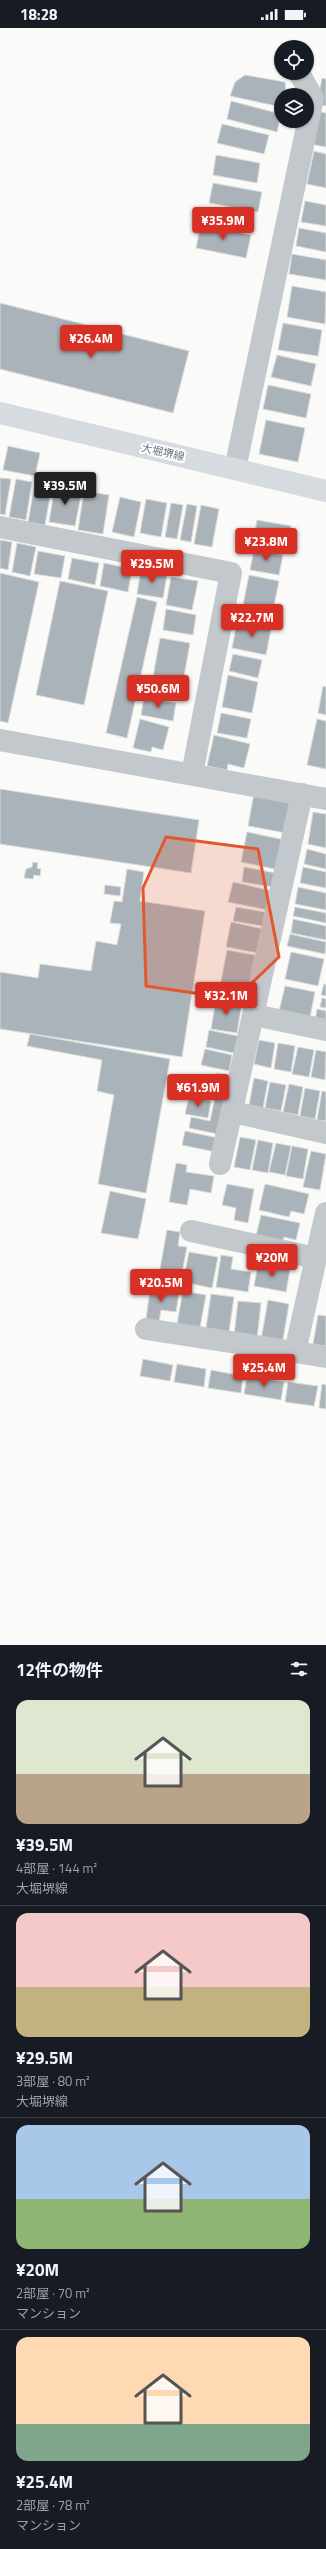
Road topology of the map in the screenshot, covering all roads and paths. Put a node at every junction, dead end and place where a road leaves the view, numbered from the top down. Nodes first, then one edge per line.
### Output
1 (303, 80) edge
2 (0, 413) edge
3 (235, 469) junction
4 (326, 491) edge
5 (0, 527) edge
6 (0, 740) edge
7 (192, 774) junction
8 (302, 794) junction
9 (326, 798) edge
10 (254, 1015) junction
11 (326, 1030) edge
12 (233, 1112) junction
13 (326, 1133) edge
14 (220, 1164) dead end
15 (326, 1213) edge
16 (191, 1231) dead end
17 (316, 1258) junction
18 (146, 1329) dead end
19 (295, 1352) junction
20 (326, 1357) edge

1 - 3 street
2 - 3 main road, 大堀堺線
3 - 4 main road, 大堀堺線
5 - 7 street
6 - 7 street
7 - 8 street
8 - 9 street
8 - 10 street
10 - 11 street
10 - 12 street
12 - 13 street
12 - 14 street
15 - 17 street
16 - 17 street
17 - 19 street
18 - 19 street
19 - 20 street

